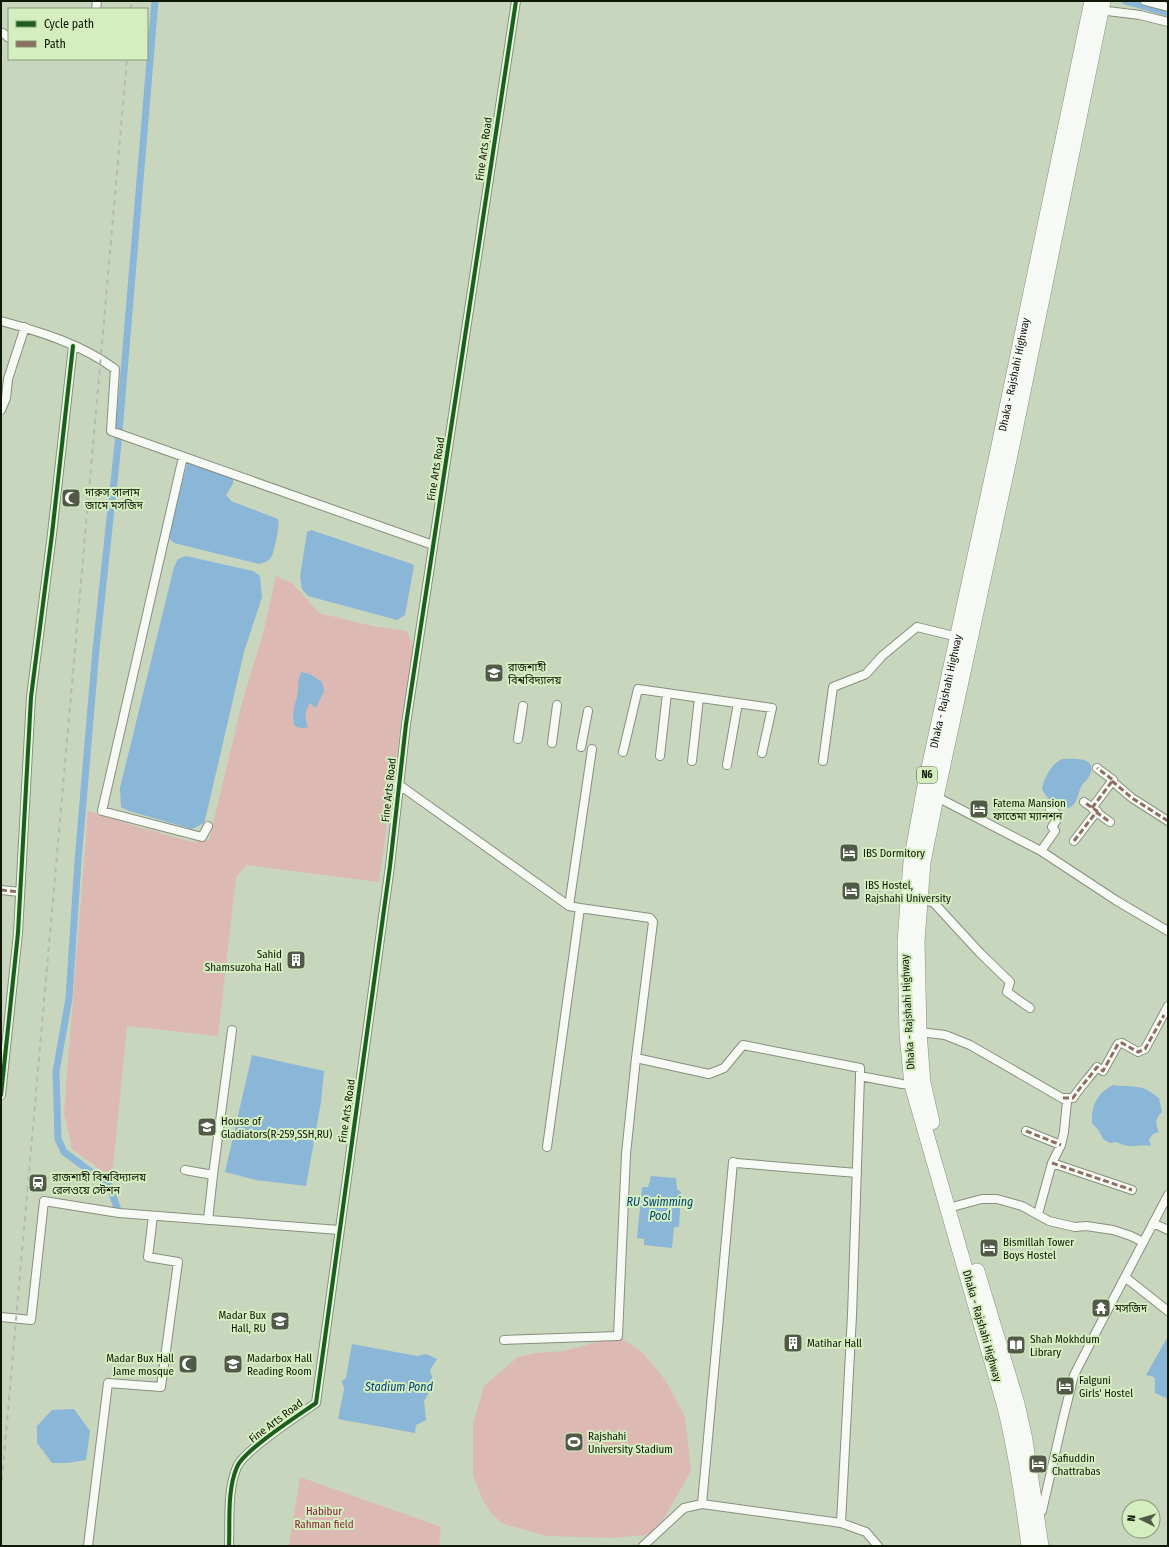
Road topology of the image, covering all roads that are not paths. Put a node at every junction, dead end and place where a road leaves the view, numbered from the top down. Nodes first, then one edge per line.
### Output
1 (516, 1) edge
2 (1145, 1) edge
3 (1096, 5) edge
4 (1168, 7) edge
5 (1168, 22) edge
6 (1, 321) edge
7 (25, 327) junction
8 (73, 346) junction
9 (1, 410) edge
10 (183, 457) junction
11 (433, 545) junction
12 (958, 637) junction
13 (667, 693) junction
14 (699, 698) junction
15 (738, 703) junction
16 (557, 705) dead end
17 (523, 706) dead end
18 (588, 711) dead end
19 (518, 739) dead end
20 (552, 743) dead end
21 (581, 747) dead end
22 (592, 749) dead end
23 (623, 752) dead end
24 (762, 753) dead end
25 (660, 756) dead end
26 (692, 761) dead end
27 (823, 761) dead end
28 (728, 765) dead end
29 (1097, 768) dead end
30 (1112, 781) junction
31 (398, 784) junction
32 (930, 794) junction
33 (1084, 802) dead end
34 (1050, 810) dead end
35 (1094, 810) junction
36 (1168, 821) edge
37 (1110, 822) dead end
38 (208, 826) dead end
39 (1074, 840) dead end
40 (1041, 851) junction
41 (1, 890) edge
42 (20, 892) junction
43 (920, 898) junction
44 (568, 906) junction
45 (580, 908) junction
46 (1168, 931) edge
47 (1168, 1006) edge
48 (1030, 1008) dead end
49 (232, 1030) dead end
50 (919, 1032) junction
51 (636, 1058) junction
52 (860, 1076) junction
53 (912, 1085) junction
54 (1, 1095) edge
55 (1064, 1098) junction
56 (1026, 1131) dead end
57 (1061, 1145) junction
58 (547, 1147) dead end
59 (1052, 1163) junction
60 (185, 1170) dead end
61 (857, 1173) junction
62 (213, 1174) junction
63 (1132, 1190) dead end
64 (1168, 1195) edge
65 (953, 1207) junction
66 (1038, 1214) junction
67 (153, 1216) junction
68 (208, 1220) junction
69 (1153, 1223) junction
70 (340, 1230) junction
71 (1168, 1230) edge
72 (1143, 1242) junction
73 (1125, 1277) junction
74 (1168, 1311) edge
75 (1, 1317) edge
76 (504, 1340) dead end
77 (702, 1504) junction
78 (1031, 1513) junction
79 (841, 1523) junction
80 (88, 1546) edge
81 (229, 1546) edge
82 (643, 1546) edge
83 (878, 1546) edge
84 (1029, 1546) edge
85 (1041, 1546) edge

1 - 11 street, Fine Arts Road
2 - 4 street
3 - 5 street
3 - 12 highway, Dhaka - Rajshahi Highway / N6
3 - 32 highway, Dhaka - Rajshahi Highway / N6
6 - 7 street
7 - 8 street
7 - 9 street
8 - 10 street
8 - 42 street
10 - 11 street
10 - 38 street
11 - 31 street, Fine Arts Road
12 - 27 street
12 - 32 highway, Dhaka - Rajshahi Highway / N6
13 - 14 street
13 - 23 street
13 - 25 street
14 - 15 street
14 - 26 street
15 - 24 street
15 - 28 street
16 - 20 street
17 - 19 street
18 - 21 street
22 - 44 street
29 - 30 street
30 - 35 street
30 - 36 street
31 - 44 street
31 - 70 street, Fine Arts Road
32 - 40 street
32 - 43 highway, Dhaka - Rajshahi Highway / N6
32 - 53 highway, Dhaka - Rajshahi Highway / N6
33 - 35 street
34 - 40 street
35 - 37 street
35 - 39 street
40 - 46 street
41 - 42 street
42 - 54 street
43 - 48 street
43 - 50 highway, Dhaka - Rajshahi Highway / N6
44 - 45 street
45 - 51 street
45 - 58 street
47 - 55 street
49 - 62 street
50 - 55 street
50 - 65 highway, Dhaka - Rajshahi Highway / N6
51 - 52 street
51 - 76 street
52 - 53 street
52 - 61 street
53 - 65 highway, Dhaka - Rajshahi Highway / N6
55 - 57 street
56 - 57 street
57 - 59 street
59 - 63 street
59 - 66 street
60 - 62 street
61 - 77 street
61 - 79 street
62 - 68 street
64 - 69 street
65 - 66 street
65 - 78 highway, Dhaka - Rajshahi Highway / N6
66 - 72 street
67 - 68 street
67 - 75 street
67 - 80 street
68 - 70 street
69 - 71 street
69 - 72 street
70 - 81 street, Fine Arts Road
72 - 73 street
73 - 74 street
73 - 78 street
77 - 79 street
77 - 82 street
78 - 84 highway, Dhaka - Rajshahi Highway / N6
78 - 85 highway, Dhaka - Rajshahi Highway / N6
79 - 83 street

